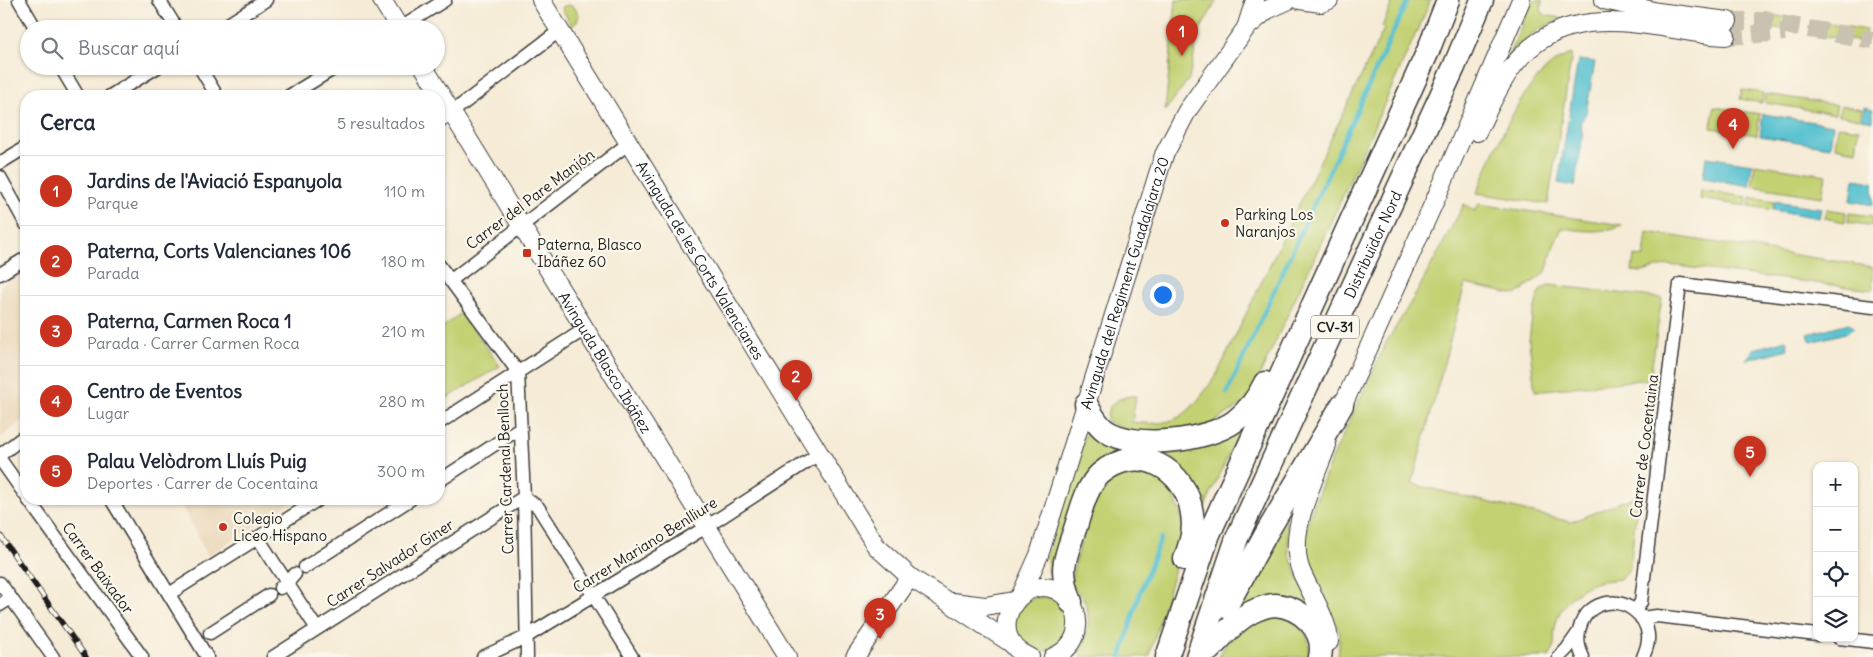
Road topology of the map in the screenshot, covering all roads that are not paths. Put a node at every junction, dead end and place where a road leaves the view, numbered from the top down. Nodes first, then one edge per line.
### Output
1 (19, 0) edge
2 (159, 0) edge
3 (266, 0) edge
4 (382, 0) edge
5 (445, 0) edge
6 (541, 0) edge
7 (1255, 0) edge
8 (1289, 0) edge
9 (1300, 0) edge
10 (1330, 0) edge
11 (1448, 0) edge
12 (1482, 0) edge
13 (1521, 0) edge
14 (1604, 0) edge
15 (31, 20) edge
16 (171, 20) edge
17 (234, 20) edge
18 (394, 20) edge
19 (413, 20) edge
20 (1246, 28) junction
21 (559, 31) junction
22 (65, 75) edge
23 (144, 75) edge
24 (205, 75) edge
25 (323, 75) edge
26 (427, 75) edge
27 (74, 90) edge
28 (120, 90) edge
29 (214, 90) edge
30 (299, 90) edge
31 (433, 90) edge
32 (445, 117) edge
33 (629, 143) junction
34 (20, 151) edge
35 (0, 163) edge
36 (0, 176) edge
37 (1440, 189) junction
38 (20, 213) edge
39 (520, 226) junction
40 (20, 262) edge
41 (0, 274) edge
42 (445, 274) edge
43 (450, 281) junction
44 (1312, 306) junction
45 (1873, 307) edge
46 (585, 329) junction
47 (518, 372) junction
48 (1086, 404) junction
49 (1342, 405) junction
50 (445, 419) edge
51 (520, 428) junction
52 (20, 440) edge
53 (819, 454) junction
54 (0, 455) edge
55 (0, 459) edge
56 (445, 477) edge
57 (20, 487) edge
58 (524, 497) junction
59 (33, 505) edge
60 (115, 505) edge
61 (310, 505) edge
62 (402, 505) edge
63 (706, 526) junction
64 (258, 538) junction
65 (1039, 555) junction
66 (910, 577) junction
67 (287, 581) junction
68 (0, 583) edge
69 (1050, 589) junction
70 (169, 594) junction
71 (594, 596) junction
72 (1017, 598) junction
73 (5, 602) edge
74 (947, 602) junction
75 (1071, 602) junction
76 (1638, 614) junction
77 (317, 629) junction
78 (1578, 633) junction
79 (1813, 636) edge
80 (203, 637) junction
81 (526, 637) junction
82 (1858, 640) edge
83 (1873, 642) edge
84 (1071, 651) edge
85 (1024, 654) edge
86 (1204, 655) edge
87 (53, 657) edge
88 (142, 657) edge
89 (207, 657) edge
90 (273, 657) edge
91 (483, 657) edge
92 (527, 657) edge
93 (632, 657) edge
94 (787, 657) edge
95 (855, 657) edge
96 (1053, 657) edge
97 (1156, 657) edge
98 (1167, 657) edge
99 (1320, 657) edge
100 (1327, 657) edge
101 (1560, 657) edge
102 (1583, 657) edge
103 (1643, 657) edge

1 - 15 street
2 - 16 street
3 - 17 street
4 - 18 street
5 - 19 street
6 - 21 street, Avinguda de les Corts Valencianes
7 - 20 street, Avinguda del Regiment Guadalajara 20
8 - 20 street, Avinguda del Regiment Guadalajara 20
9 - 10 street
11 - 44 highway, Distribuïdor Nord / CV-31
12 - 86 highway, Distribuïdor Nord / CV-31
13 - 37 street
14 - 37 street
20 - 48 street, Avinguda del Regiment Guadalajara 20
21 - 32 street
21 - 33 street, Avinguda de les Corts Valencianes
22 - 27 street
23 - 28 street
24 - 29 street
25 - 30 street
26 - 31 street, Avinguda Blasco Ibáñez
32 - 39 street, Avinguda Blasco Ibáñez
33 - 39 street, Carrer del Pare Manjón
33 - 53 street, Avinguda de les Corts Valencianes
34 - 35 street
36 - 38 street
37 - 49 street
39 - 43 street, Carrer del Pare Manjón
39 - 46 street, Avinguda Blasco Ibáñez
40 - 41 street
42 - 43 street, Carrer Cardenal Benlloch
43 - 47 street, Carrer Cardenal Benlloch
44 - 48 highway
44 - 98 highway, Distribuïdor Nord / CV-31
45 - 76 street, Carrer de Cocentaina
46 - 47 street
46 - 63 street, Avinguda Blasco Ibáñez
47 - 50 street
47 - 51 street, Carrer Cardenal Benlloch
48 - 65 street, Avinguda del Regiment Guadalajara 20
49 - 86 highway
49 - 100 street
51 - 56 street
51 - 58 street, Carrer Cardenal Benlloch
52 - 54 street
53 - 63 street, Carrer Mariano Benlliure
53 - 66 street, Avinguda de les Corts Valencianes
55 - 57 street, Carrer Baixador
58 - 71 street
58 - 77 street, Carrer Salvador Giner
58 - 81 street, Carrer Cardenal Benlloch
59 - 88 street, Carrer Baixador
60 - 70 street
61 - 64 street
62 - 67 street
63 - 71 street, Carrer Mariano Benlliure
63 - 94 street, Avinguda Blasco Ibáñez
64 - 67 street
64 - 70 street
65 - 69 street
65 - 72 street, Avinguda del Regiment Guadalajara 20
66 - 74 street, Avinguda de les Corts Valencianes
66 - 95 street
67 - 77 street
67 - 80 street
68 - 73 street
69 - 72 street, Avinguda de les Corts Valencianes
69 - 75 street
70 - 80 street
71 - 81 street, Carrer Mariano Benlliure
71 - 93 street
72 - 74 street, Avinguda de les Corts Valencianes
72 - 85 street, Avinguda del Regiment Guadalajara 20
73 - 87 street
74 - 85 street, Avinguda de les Corts Valencianes
75 - 84 street
75 - 97 highway
76 - 78 street
76 - 79 street
76 - 103 street
77 - 90 street, Carrer Salvador Giner
78 - 101 street
78 - 102 street
80 - 89 street
81 - 91 street, Carrer Mariano Benlliure
81 - 92 street, Carrer Cardenal Benlloch
82 - 83 street
84 - 96 street
86 - 99 highway

